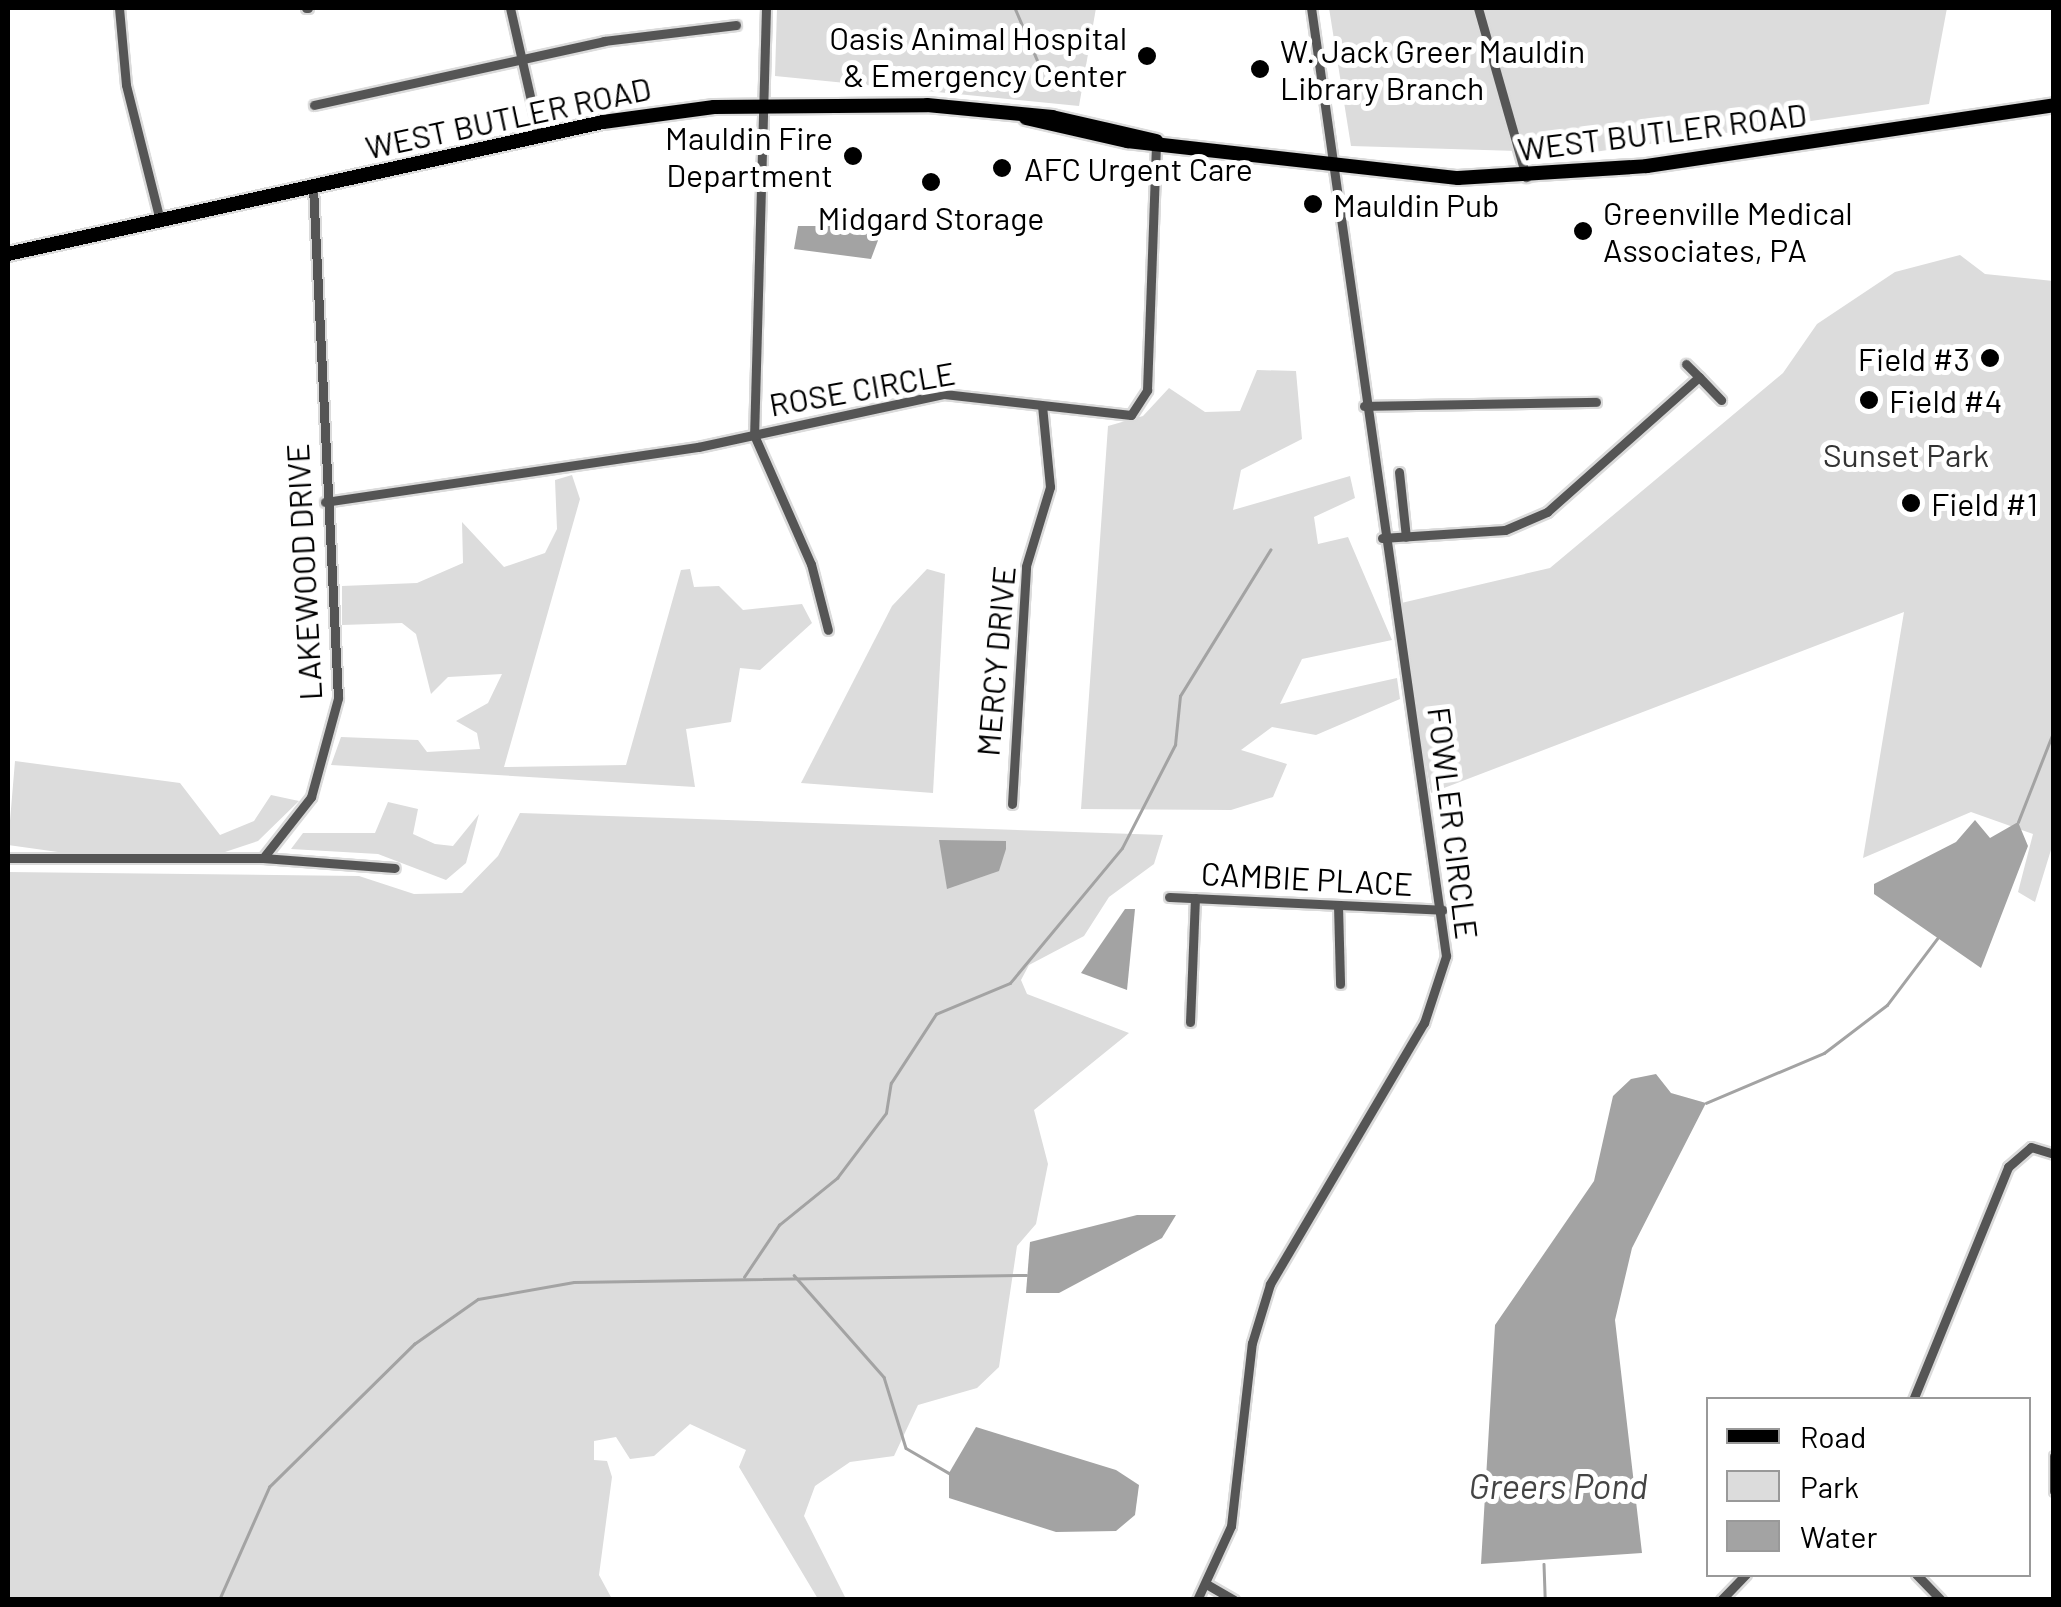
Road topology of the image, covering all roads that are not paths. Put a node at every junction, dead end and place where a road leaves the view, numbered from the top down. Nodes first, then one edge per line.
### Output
1 (119, 8) edge
2 (510, 8) edge
3 (766, 8) edge
4 (1311, 8) edge
5 (1478, 8) edge
6 (736, 25) dead end
7 (521, 58) junction
8 (760, 104) junction
9 (2054, 105) edge
10 (314, 106) dead end
11 (538, 136) junction
12 (1156, 141) junction
13 (1336, 170) junction
14 (1526, 177) junction
15 (313, 186) junction
16 (160, 220) junction
17 (8, 254) edge
18 (1686, 364) dead end
19 (1699, 377) junction
20 (1721, 400) dead end
21 (1596, 402) dead end
22 (1042, 405) junction
23 (1364, 406) junction
24 (754, 434) junction
25 (1399, 472) dead end
26 (326, 502) junction
27 (1382, 538) junction
28 (1406, 538) junction
29 (828, 630) dead end
30 (1012, 804) dead end
31 (8, 858) edge
32 (263, 858) junction
33 (394, 868) dead end
34 (1169, 897) dead end
35 (1195, 898) junction
36 (1338, 905) junction
37 (1443, 910) junction
38 (1340, 984) dead end
39 (1190, 1022) dead end
40 (2054, 1154) edge
41 (1914, 1397) edge
42 (2054, 1456) edge
43 (2054, 1491) edge
44 (1743, 1577) edge
45 (1919, 1577) edge
46 (1208, 1585) junction
47 (1196, 1600) edge
48 (1234, 1600) edge
49 (1721, 1600) edge
50 (1941, 1600) edge

1 - 16 street
2 - 7 street
3 - 8 street
4 - 13 street, FOWLER CIRCLE
5 - 14 street
6 - 7 street
7 - 10 street
7 - 11 street
8 - 11 main road, WEST BUTLER ROAD
8 - 12 main road, WEST BUTLER ROAD
8 - 24 street
9 - 14 main road, WEST BUTLER ROAD
11 - 15 main road, WEST BUTLER ROAD
12 - 13 main road, WEST BUTLER ROAD
12 - 22 street, ROSE CIRCLE
13 - 14 main road, WEST BUTLER ROAD
13 - 23 street, FOWLER CIRCLE
15 - 16 main road, WEST BUTLER ROAD
15 - 26 street, LAKEWOOD DRIVE
16 - 17 main road, WEST BUTLER ROAD
18 - 19 street
19 - 20 street
19 - 28 street
21 - 23 street
22 - 24 street, ROSE CIRCLE
22 - 30 street, MERCY DRIVE
23 - 27 street, FOWLER CIRCLE
24 - 26 street, ROSE CIRCLE
24 - 29 street
25 - 28 street
26 - 32 street, LAKEWOOD DRIVE
27 - 28 street
27 - 37 street, FOWLER CIRCLE
31 - 32 street
32 - 33 street
34 - 35 street, CAMBIE PLACE
35 - 36 street, CAMBIE PLACE
35 - 39 street
36 - 37 street, CAMBIE PLACE
36 - 38 street
37 - 46 street, FOWLER CIRCLE
40 - 41 street
42 - 43 street
44 - 49 street
45 - 50 street
46 - 47 street, FOWLER CIRCLE
46 - 48 street

